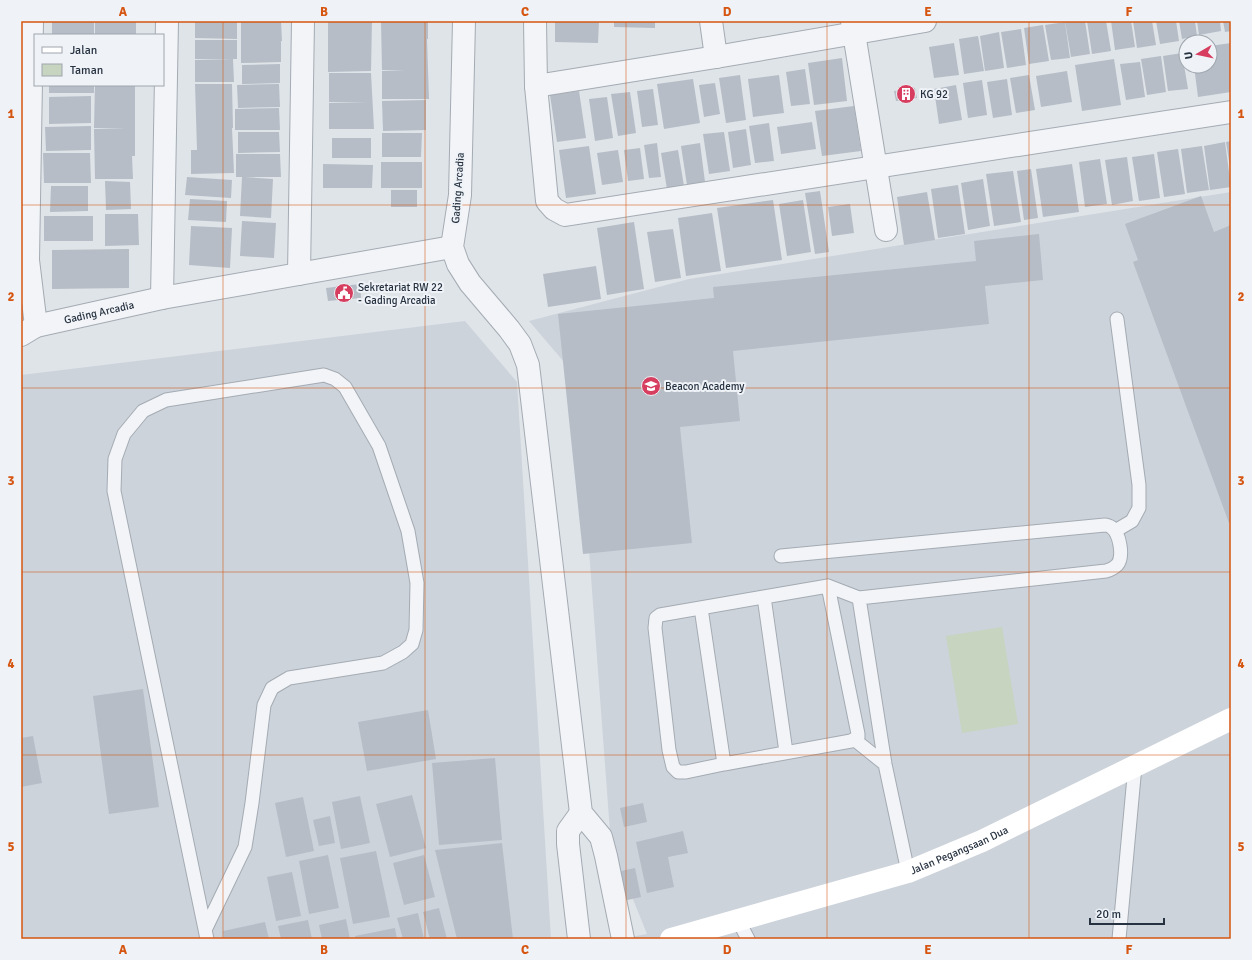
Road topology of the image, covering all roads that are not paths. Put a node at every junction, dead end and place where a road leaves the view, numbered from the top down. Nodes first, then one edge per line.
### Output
1 (32, 21) edge
2 (166, 21) edge
3 (303, 21) edge
4 (464, 21) edge
5 (535, 21) edge
6 (711, 21) edge
7 (925, 21) edge
8 (853, 27) edge
9 (716, 57) junction
10 (536, 86) junction
11 (1231, 112) edge
12 (875, 167) junction
13 (886, 230) dead end
14 (452, 247) junction
15 (24, 258) edge
16 (299, 274) junction
17 (162, 298) junction
18 (1117, 319) dead end
19 (28, 331) edge
20 (1115, 531) junction
21 (781, 556) dead end
22 (828, 586) junction
23 (764, 596) junction
24 (859, 598) junction
25 (701, 608) junction
26 (1231, 719) edge
27 (855, 740) junction
28 (786, 752) junction
29 (724, 764) junction
30 (884, 764) junction
31 (1135, 766) junction
32 (581, 813) junction
33 (908, 872) junction
34 (738, 920) junction
35 (206, 934) edge
36 (579, 939) edge
37 (623, 939) edge
38 (671, 939) edge
39 (748, 939) edge
40 (1119, 939) edge

1 - 15 street, Gading Arcadia
2 - 17 street
3 - 16 street
4 - 14 street, Gading Arcadia
5 - 10 street
6 - 9 street
7 - 8 street
8 - 9 street
8 - 12 street
9 - 10 street
10 - 12 street
11 - 12 street
12 - 13 street
14 - 16 street, Gading Arcadia
14 - 32 street
15 - 19 street, Gading Arcadia
16 - 17 street, Gading Arcadia
17 - 19 street, Gading Arcadia
18 - 20 lane
20 - 21 lane
20 - 24 lane
22 - 23 lane
22 - 24 lane
22 - 27 lane
23 - 25 lane
23 - 28 lane
24 - 30 lane
25 - 29 lane
25 - 29 lane
26 - 31 main road, Jalan Pegangsaan Dua
27 - 28 lane
27 - 30 lane
28 - 29 lane
30 - 33 lane
31 - 33 main road, Jalan Pegangsaan Dua
31 - 40 lane
32 - 36 street
32 - 37 street
33 - 34 main road, Jalan Pegangsaan Dua
34 - 38 main road, Jalan Pegangsaan Dua
34 - 39 lane
35 - 35 lane

